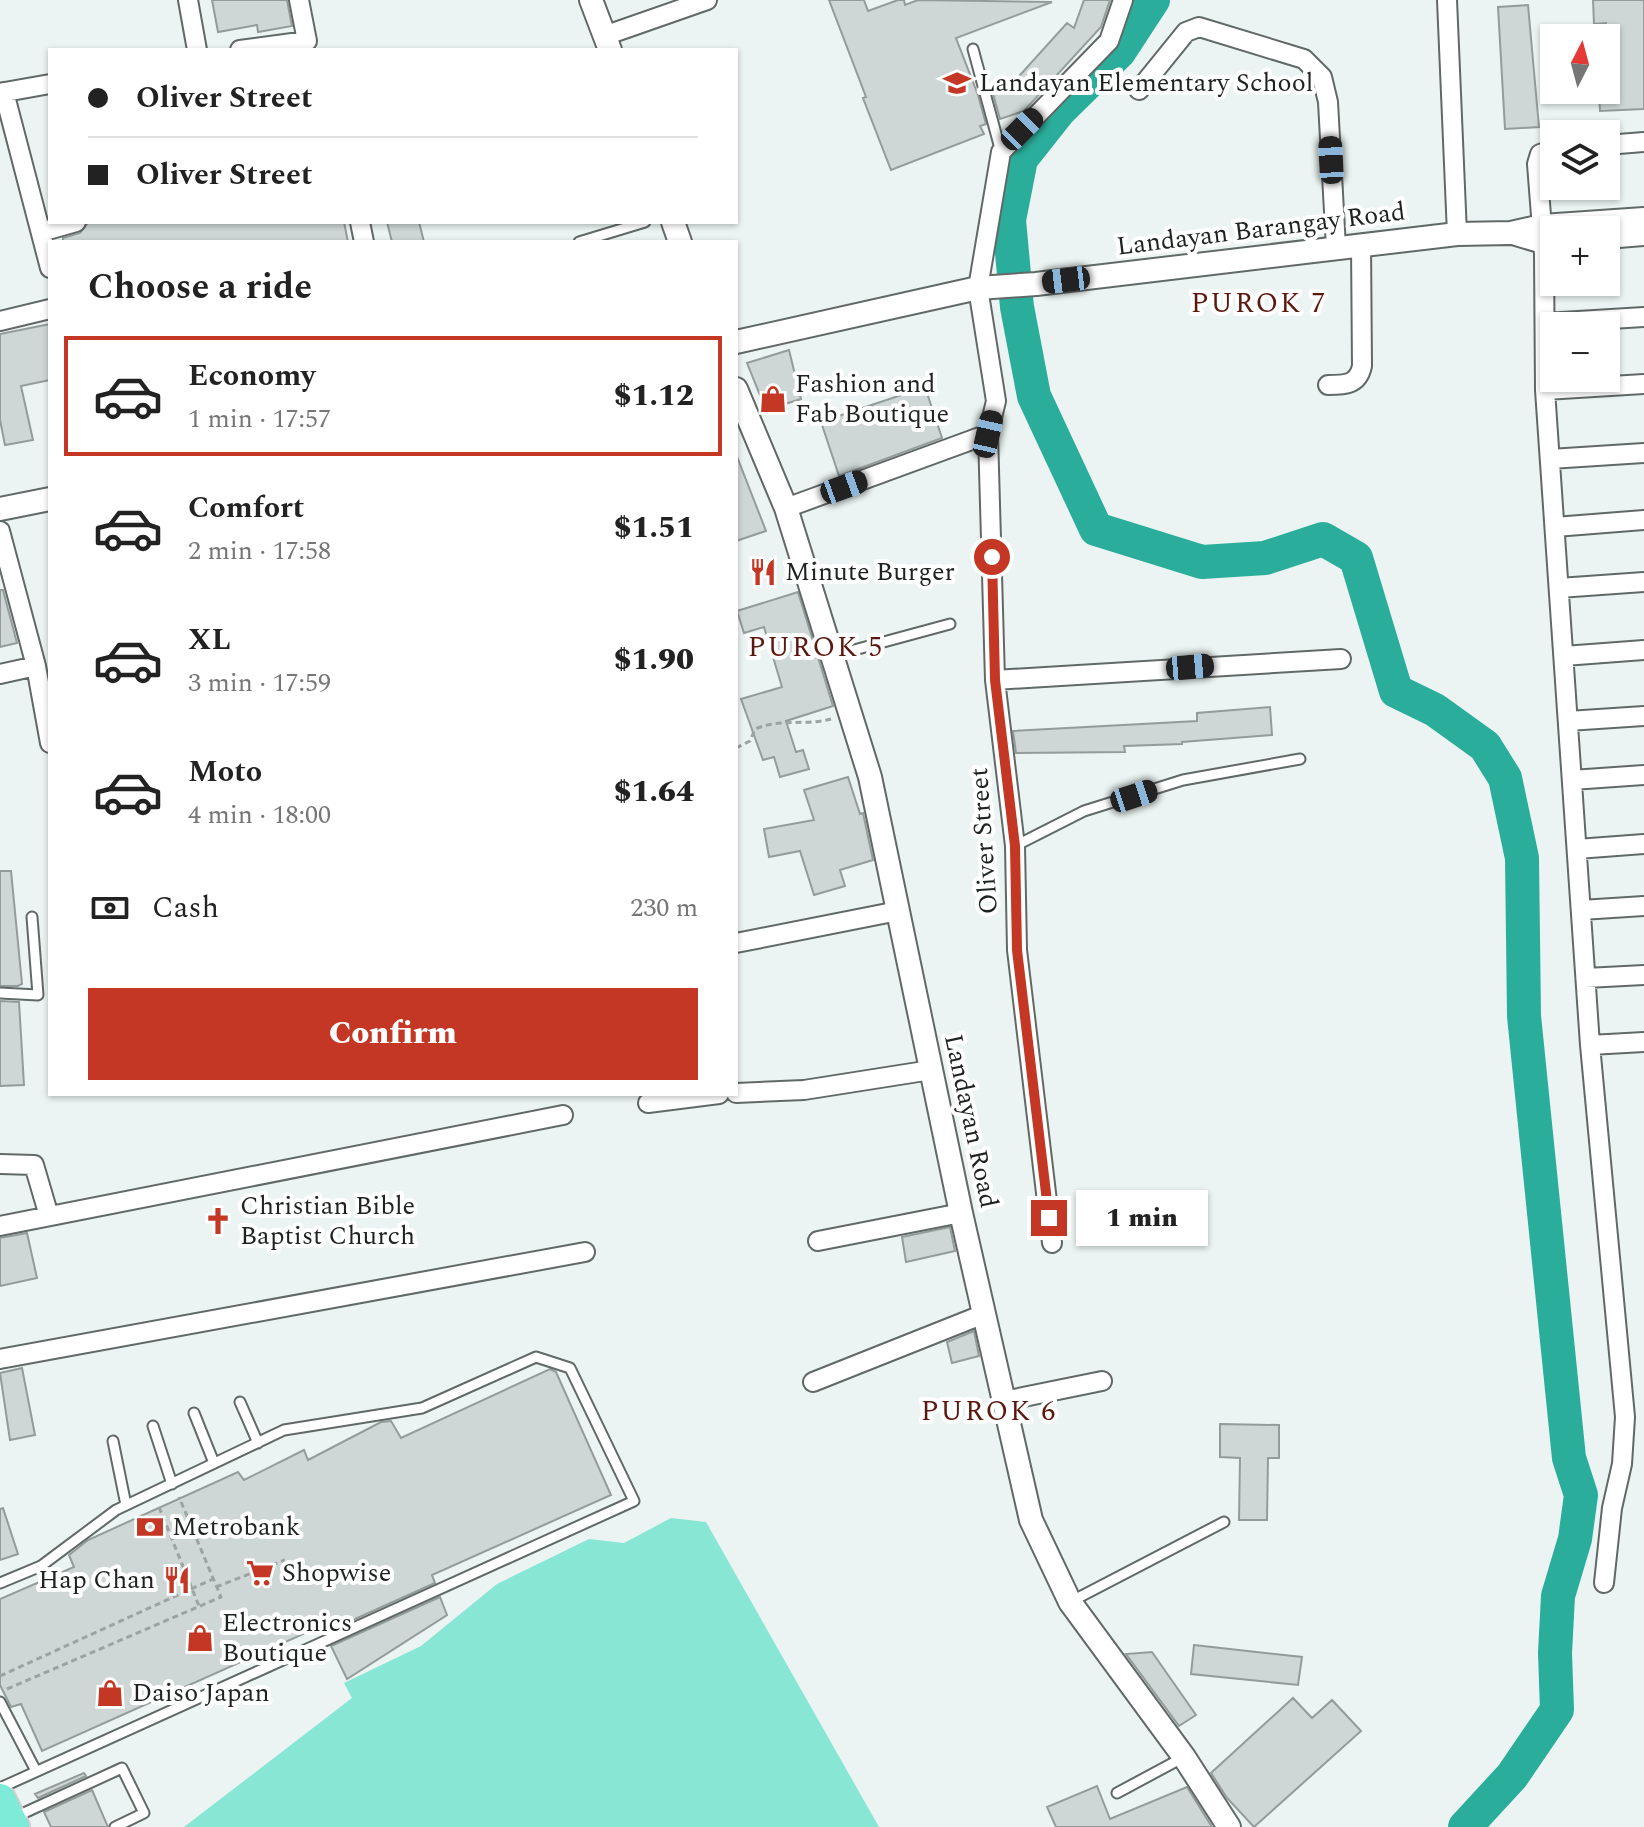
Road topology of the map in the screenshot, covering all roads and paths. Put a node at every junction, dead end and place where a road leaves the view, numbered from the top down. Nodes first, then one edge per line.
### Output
1 (188, 0) edge
2 (299, 0) edge
3 (591, 0) edge
4 (707, 0) edge
5 (1123, 0) edge
6 (1447, 0) edge
7 (607, 43) edge
8 (197, 48) edge
9 (255, 48) edge
10 (973, 49) dead end
11 (48, 84) edge
12 (1139, 90) dead end
13 (2, 93) edge
14 (1644, 142) edge
15 (1620, 144) edge
16 (1001, 152) junction
17 (1540, 156) edge
18 (1540, 185) edge
19 (1644, 219) edge
20 (1620, 223) edge
21 (69, 224) edge
22 (638, 224) edge
23 (41, 232) junction
24 (1457, 234) junction
25 (1644, 234) edge
26 (1540, 235) edge
27 (1620, 236) edge
28 (586, 240) edge
29 (1361, 245) junction
30 (1336, 248) junction
31 (48, 260) edge
32 (978, 288) junction
33 (48, 309) edge
34 (1644, 317) edge
35 (1620, 318) edge
36 (0, 321) edge
37 (738, 342) edge
38 (1644, 384) edge
39 (1328, 385) dead end
40 (1620, 385) edge
41 (1545, 392) edge
42 (738, 394) edge
43 (988, 434) junction
44 (1644, 453) edge
45 (1550, 459) junction
46 (48, 499) edge
47 (786, 508) junction
48 (0, 509) edge
49 (1644, 520) edge
50 (1555, 527) junction
51 (0, 531) edge
52 (1644, 582) edge
53 (1559, 588) junction
54 (950, 624) dead end
55 (1644, 650) edge
56 (832, 656) junction
57 (1564, 656) junction
58 (1341, 659) dead end
59 (36, 666) junction
60 (0, 674) edge
61 (995, 680) junction
62 (850, 714) junction
63 (1644, 716) edge
64 (1568, 721) junction
65 (48, 732) edge
66 (738, 747) edge
67 (1300, 759) dead end
68 (1644, 775) edge
69 (1572, 780) junction
70 (1644, 844) edge
71 (1015, 846) junction
72 (1577, 849) junction
73 (1644, 906) edge
74 (1581, 910) junction
75 (898, 911) junction
76 (32, 917) dead end
77 (738, 943) edge
78 (1644, 975) edge
79 (1586, 978) junction
80 (0, 993) edge
81 (1644, 1042) edge
82 (1590, 1045) junction
83 (931, 1070) junction
84 (738, 1093) edge
85 (703, 1096) edge
86 (648, 1103) dead end
87 (563, 1115) dead end
88 (0, 1164) edge
89 (961, 1213) junction
90 (49, 1216) junction
91 (0, 1226) edge
92 (818, 1241) dead end
93 (1052, 1243) dead end
94 (585, 1252) dead end
95 (984, 1314) junction
96 (0, 1359) edge
97 (1102, 1381) dead end
98 (813, 1382) dead end
99 (1004, 1401) junction
100 (240, 1402) dead end
101 (194, 1413) dead end
102 (153, 1426) dead end
103 (113, 1441) dead end
104 (258, 1443) junction
105 (214, 1463) junction
106 (172, 1484) junction
107 (152, 1493) junction
108 (126, 1505) junction
109 (1224, 1522) dead end
110 (285, 1560) dead end
111 (213, 1579) junction
112 (0, 1583) edge
113 (1604, 1583) dead end
114 (216, 1587) junction
115 (192, 1589) junction
116 (1070, 1602) junction
117 (199, 1606) junction
118 (0, 1676) edge
119 (0, 1692) edge
120 (0, 1702) edge
121 (1184, 1757) junction
122 (36, 1771) junction
123 (0, 1788) edge
124 (1117, 1793) dead end
125 (8, 1815) edge
126 (115, 1827) edge
127 (1229, 1827) edge

1 - 8 street
2 - 9 street
3 - 7 street
4 - 7 street
5 - 16 street
6 - 24 street
10 - 16 lane
11 - 13 street
12 - 30 street
13 - 23 street
14 - 15 street
16 - 32 street, Oliver Street
17 - 18 street
19 - 20 street, Landayan Barangay Road
21 - 23 street
22 - 28 lane
23 - 31 street
24 - 26 street, Landayan Barangay Road
24 - 29 street, Landayan Barangay Road
25 - 27 street
29 - 30 street, Landayan Barangay Road
29 - 39 street
30 - 32 street, Landayan Barangay Road
32 - 37 street, Landayan Barangay Road
32 - 43 street, Oliver Street
33 - 36 street
34 - 35 street
38 - 40 street
41 - 45 street
42 - 47 street, Landayan Road
43 - 47 street
43 - 61 street, Oliver Street
44 - 45 street
45 - 50 street
46 - 48 street
47 - 56 street, Landayan Road
49 - 50 street
50 - 53 street
51 - 59 street
52 - 53 street
53 - 57 street
54 - 56 lane
55 - 57 street
56 - 62 street, Landayan Road
57 - 64 street
58 - 61 street
59 - 60 street
59 - 65 street
61 - 71 street, Oliver Street
62 - 66 path
62 - 75 street, Landayan Road
63 - 64 street
64 - 69 street
67 - 71 lane
68 - 69 street
69 - 72 street
70 - 72 street
71 - 93 street, Oliver Street
72 - 74 street
73 - 74 street
74 - 79 street
75 - 77 street
75 - 83 street, Landayan Road
76 - 80 lane
78 - 79 street
79 - 82 street
81 - 82 street
82 - 113 street
83 - 84 street
83 - 89 street, Landayan Road
85 - 86 street
87 - 90 street
88 - 90 street
89 - 92 street
89 - 95 street, Landayan Road
90 - 91 street
94 - 96 street
95 - 98 street
95 - 99 street, Landayan Road
97 - 99 street
99 - 116 street, Landayan Road
100 - 104 lane
101 - 105 lane
102 - 106 lane
103 - 108 lane
104 - 105 lane
104 - 122 lane
105 - 106 lane
106 - 107 lane
106 - 111 path
107 - 108 lane
107 - 115 path
108 - 112 lane
109 - 116 lane
110 - 114 path
111 - 114 path
111 - 115 path
114 - 117 path
115 - 117 path
115 - 118 path
116 - 121 street, Landayan Road
117 - 119 path
120 - 122 lane
121 - 124 lane
121 - 127 street, Landayan Road
122 - 123 lane
125 - 126 lane

